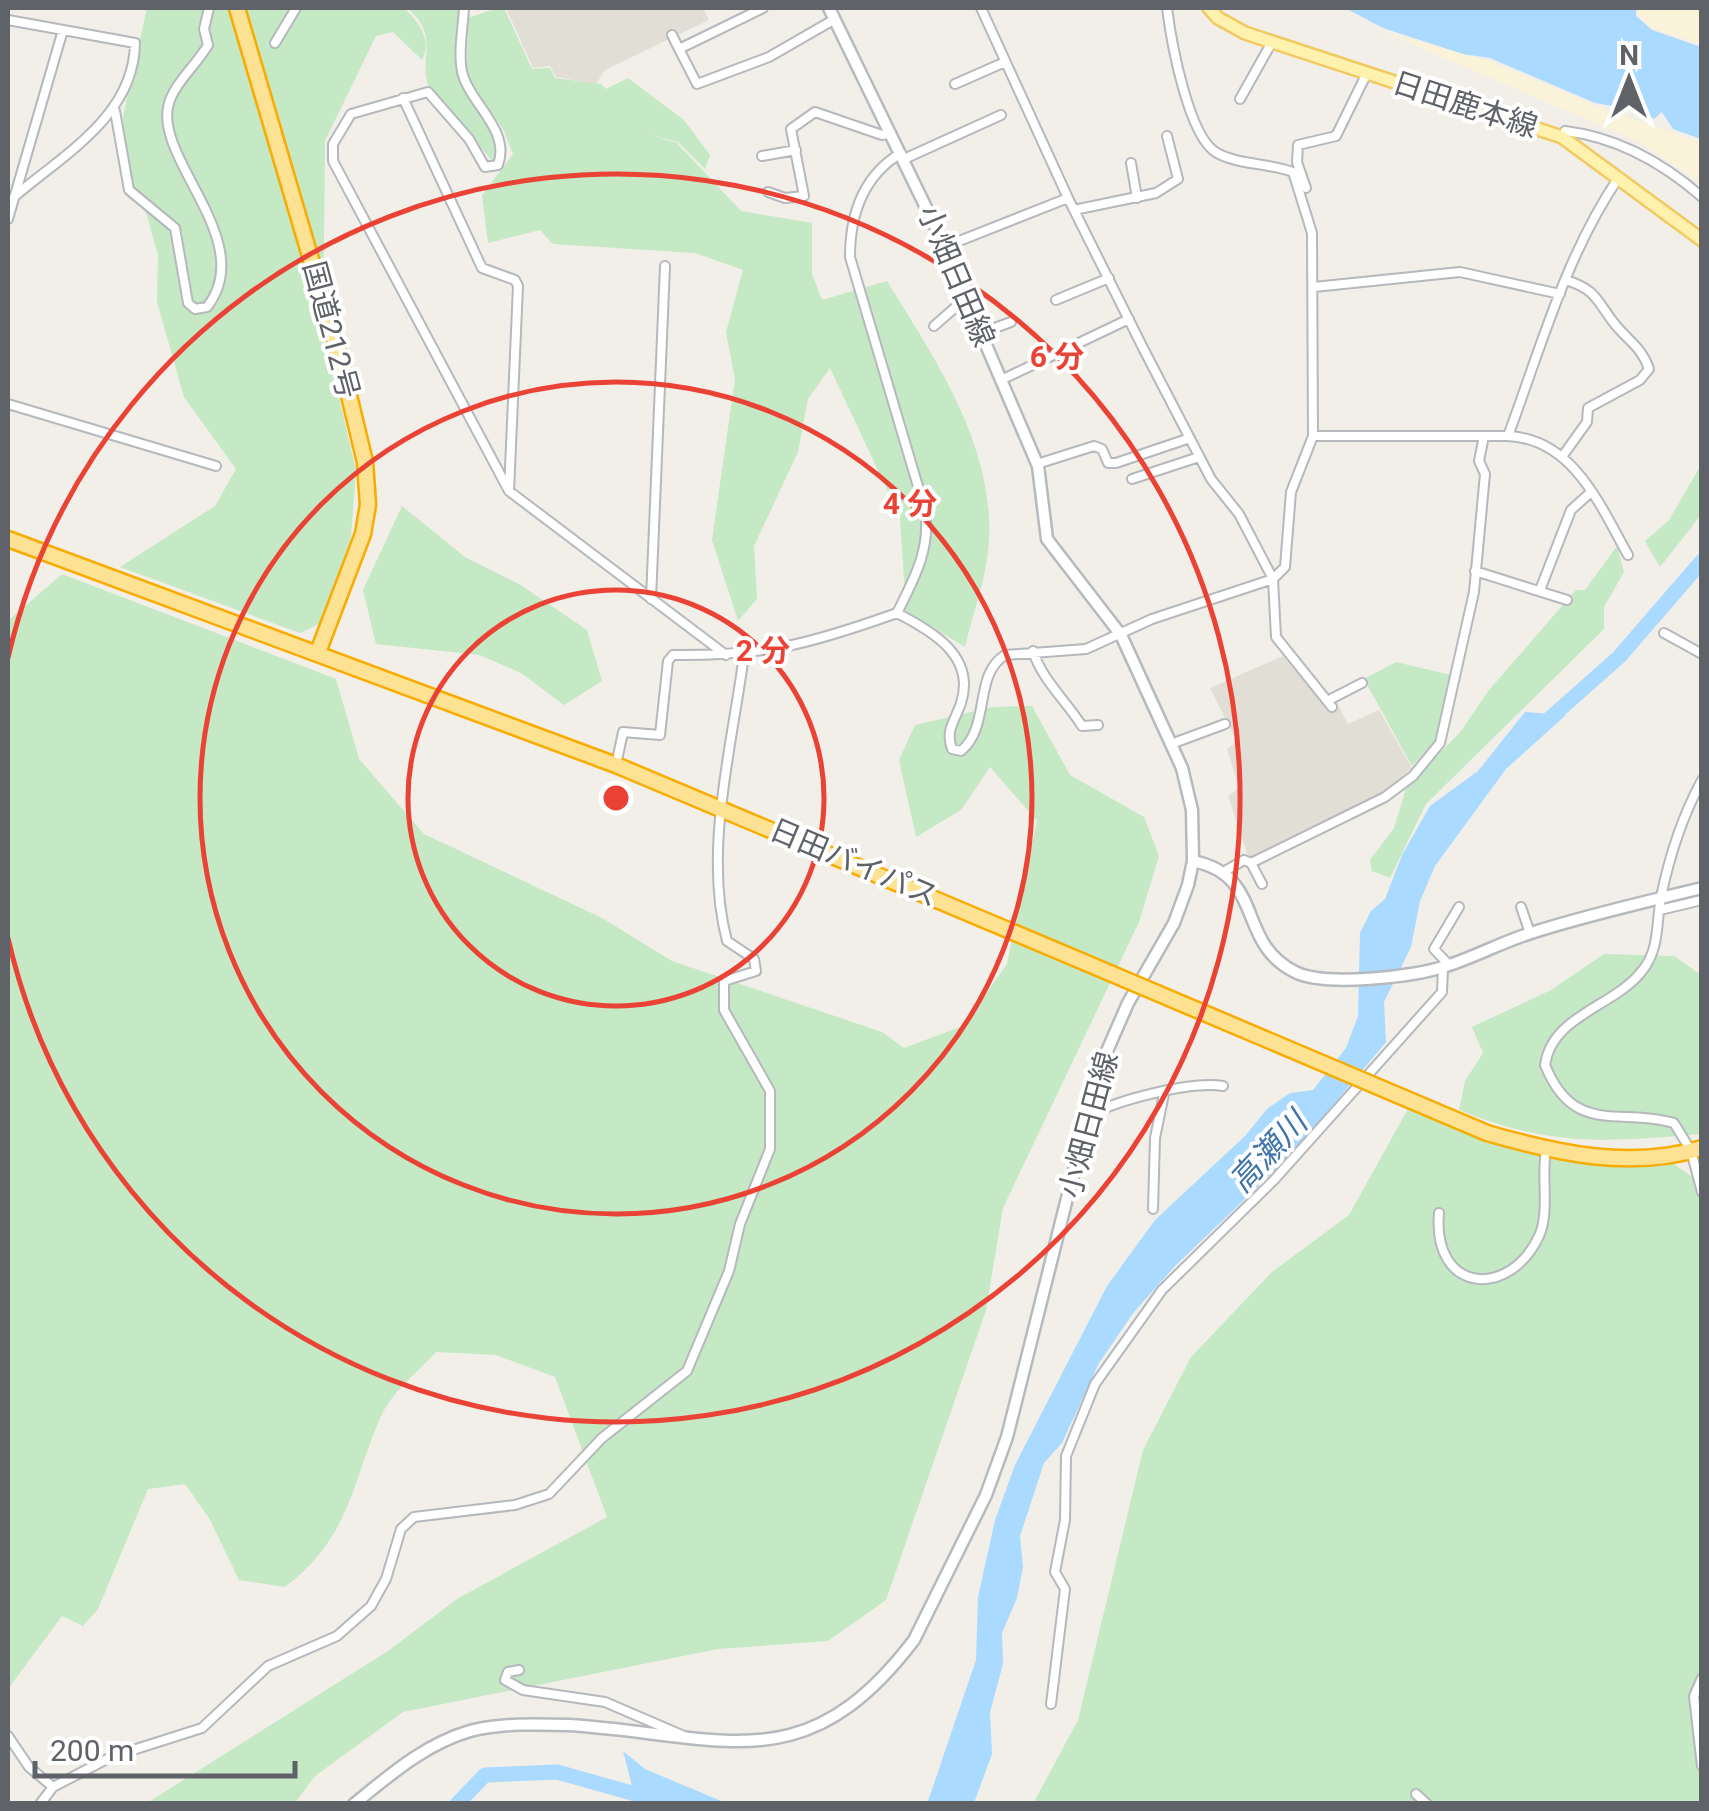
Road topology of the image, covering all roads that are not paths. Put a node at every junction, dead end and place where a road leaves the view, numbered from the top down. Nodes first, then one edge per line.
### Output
1 (209, 8) edge
2 (237, 8) edge
3 (296, 8) edge
4 (464, 8) edge
5 (763, 8) edge
6 (830, 8) edge
7 (981, 8) edge
8 (1168, 8) edge
9 (1209, 8) edge
10 (8, 20) edge
11 (835, 20) junction
12 (63, 30) junction
13 (672, 35) dead end
14 (1272, 42) junction
15 (275, 43) dead end
16 (679, 49) junction
17 (1005, 62) junction
18 (1367, 74) junction
19 (956, 84) dead end
20 (403, 98) junction
21 (1240, 99) dead end
22 (114, 111) junction
23 (1001, 114) dead end
24 (1565, 131) dead end
25 (891, 133) junction
26 (1168, 136) dead end
27 (796, 150) junction
28 (762, 156) dead end
29 (903, 156) junction
30 (1131, 163) dead end
31 (1619, 177) junction
32 (768, 192) dead end
33 (14, 197) junction
34 (1702, 197) edge
35 (1068, 198) junction
36 (1136, 198) junction
37 (1074, 210) junction
38 (8, 219) edge
39 (1309, 221) junction
40 (1702, 240) edge
41 (944, 247) junction
42 (665, 266) dead end
43 (1108, 278) junction
44 (1566, 280) junction
45 (1314, 287) junction
46 (1560, 294) junction
47 (966, 298) junction
48 (1056, 300) dead end
49 (1129, 319) junction
50 (1011, 322) dead end
51 (934, 326) dead end
52 (981, 333) junction
53 (1001, 380) junction
54 (8, 404) edge
55 (1313, 436) junction
56 (1484, 436) junction
57 (1508, 436) junction
58 (1190, 438) junction
59 (1564, 454) junction
60 (1200, 457) junction
61 (1037, 464) junction
62 (216, 466) dead end
63 (1132, 479) dead end
64 (509, 491) junction
65 (1590, 492) junction
66 (8, 539) edge
67 (1628, 555) dead end
68 (1475, 571) junction
69 (1273, 579) junction
70 (1540, 590) junction
71 (652, 599) junction
72 (1567, 600) dead end
73 (897, 614) junction
74 (1664, 633) dead end
75 (1121, 634) junction
76 (318, 652) junction
77 (1033, 652) junction
78 (1702, 654) edge
79 (726, 656) junction
80 (744, 656) junction
81 (1362, 683) dead end
82 (1225, 724) dead end
83 (1098, 725) dead end
84 (1171, 744) junction
85 (616, 765) junction
86 (1702, 780) edge
87 (724, 808) junction
88 (1193, 861) junction
89 (1251, 863) junction
90 (1225, 871) junction
91 (1262, 884) dead end
92 (1702, 888) edge
93 (1702, 900) edge
94 (1660, 904) junction
95 (1459, 907) dead end
96 (1521, 907) dead end
97 (1530, 933) junction
98 (1446, 966) junction
99 (1223, 1086) dead end
100 (1164, 1094) junction
101 (1088, 1116) junction
102 (1546, 1150) junction
103 (1696, 1150) edge
104 (1702, 1192) edge
105 (1153, 1210) dead end
106 (1439, 1214) dead end
107 (519, 1670) dead end
108 (1702, 1678) edge
109 (1051, 1704) dead end
110 (8, 1736) edge
111 (684, 1736) junction
112 (1702, 1766) edge
113 (52, 1787) junction
114 (1416, 1794) dead end
115 (40, 1804) edge
116 (354, 1804) edge
117 (1427, 1804) edge

1 - 22 street
2 - 76 highway, 国道212号
3 - 15 street
4 - 20 street
5 - 16 street
6 - 11 main road, 小畑日田線
7 - 17 street
8 - 39 street
9 - 14 main road, 日田鹿本線
10 - 12 street
11 - 16 street
11 - 25 main road, 小畑日田線
12 - 22 street
12 - 33 street
13 - 16 street
14 - 18 main road, 日田鹿本線
14 - 21 street
17 - 19 street
17 - 35 street
18 - 31 main road, 日田鹿本線
18 - 39 street
20 - 64 street
20 - 64 street
22 - 33 street
23 - 29 street
24 - 34 street
25 - 27 street
25 - 29 main road, 小畑日田線
26 - 36 street
27 - 28 street
27 - 32 street
29 - 41 main road, 小畑日田線
29 - 73 street
30 - 36 street
31 - 40 main road, 日田鹿本線
31 - 44 street
33 - 38 street
35 - 37 street
35 - 41 street
36 - 37 street
37 - 43 street
39 - 45 street
41 - 47 main road, 小畑日田線
42 - 71 street
43 - 48 street
43 - 49 street
44 - 46 street
44 - 59 street
45 - 46 street
45 - 55 street
46 - 57 street
47 - 51 street
47 - 52 main road, 小畑日田線
49 - 53 street
49 - 58 street
50 - 52 street
52 - 53 main road, 小畑日田線
53 - 61 main road, 小畑日田線
54 - 62 street
55 - 56 street
55 - 69 street
56 - 57 street
56 - 68 street
57 - 59 street
58 - 60 street
58 - 61 street
59 - 65 street
60 - 63 street
60 - 69 street
61 - 75 main road, 小畑日田線
64 - 71 street
65 - 67 street
65 - 70 street
66 - 76 highway, 日田バイパス
68 - 70 street
68 - 89 street
69 - 75 street
69 - 81 street
70 - 72 street
71 - 79 street
73 - 77 street
73 - 80 street
74 - 78 street
75 - 77 street
75 - 84 main road, 小畑日田線
76 - 85 highway, 日田バイパス
77 - 83 street
79 - 80 street
79 - 85 street
80 - 87 street
82 - 84 street
84 - 88 main road, 小畑日田線
85 - 87 highway, 日田バイパス
86 - 94 street
87 - 102 highway, 日田バイパス, bridge
87 - 113 street
88 - 90 main road
88 - 101 main road, 小畑日田線
89 - 90 street
89 - 91 street
90 - 98 main road
92 - 94 main road
93 - 94 street
94 - 97 main road
94 - 103 street
95 - 98 street
96 - 97 street
97 - 98 main road
98 - 109 street
99 - 100 street
100 - 101 street
100 - 105 street
101 - 111 main road, 小畑日田線
102 - 103 highway, 日田バイパス
102 - 106 street
103 - 104 street
107 - 111 street
108 - 112 street
110 - 113 street
111 - 116 main road, 小畑日田線
113 - 115 street
114 - 117 street

